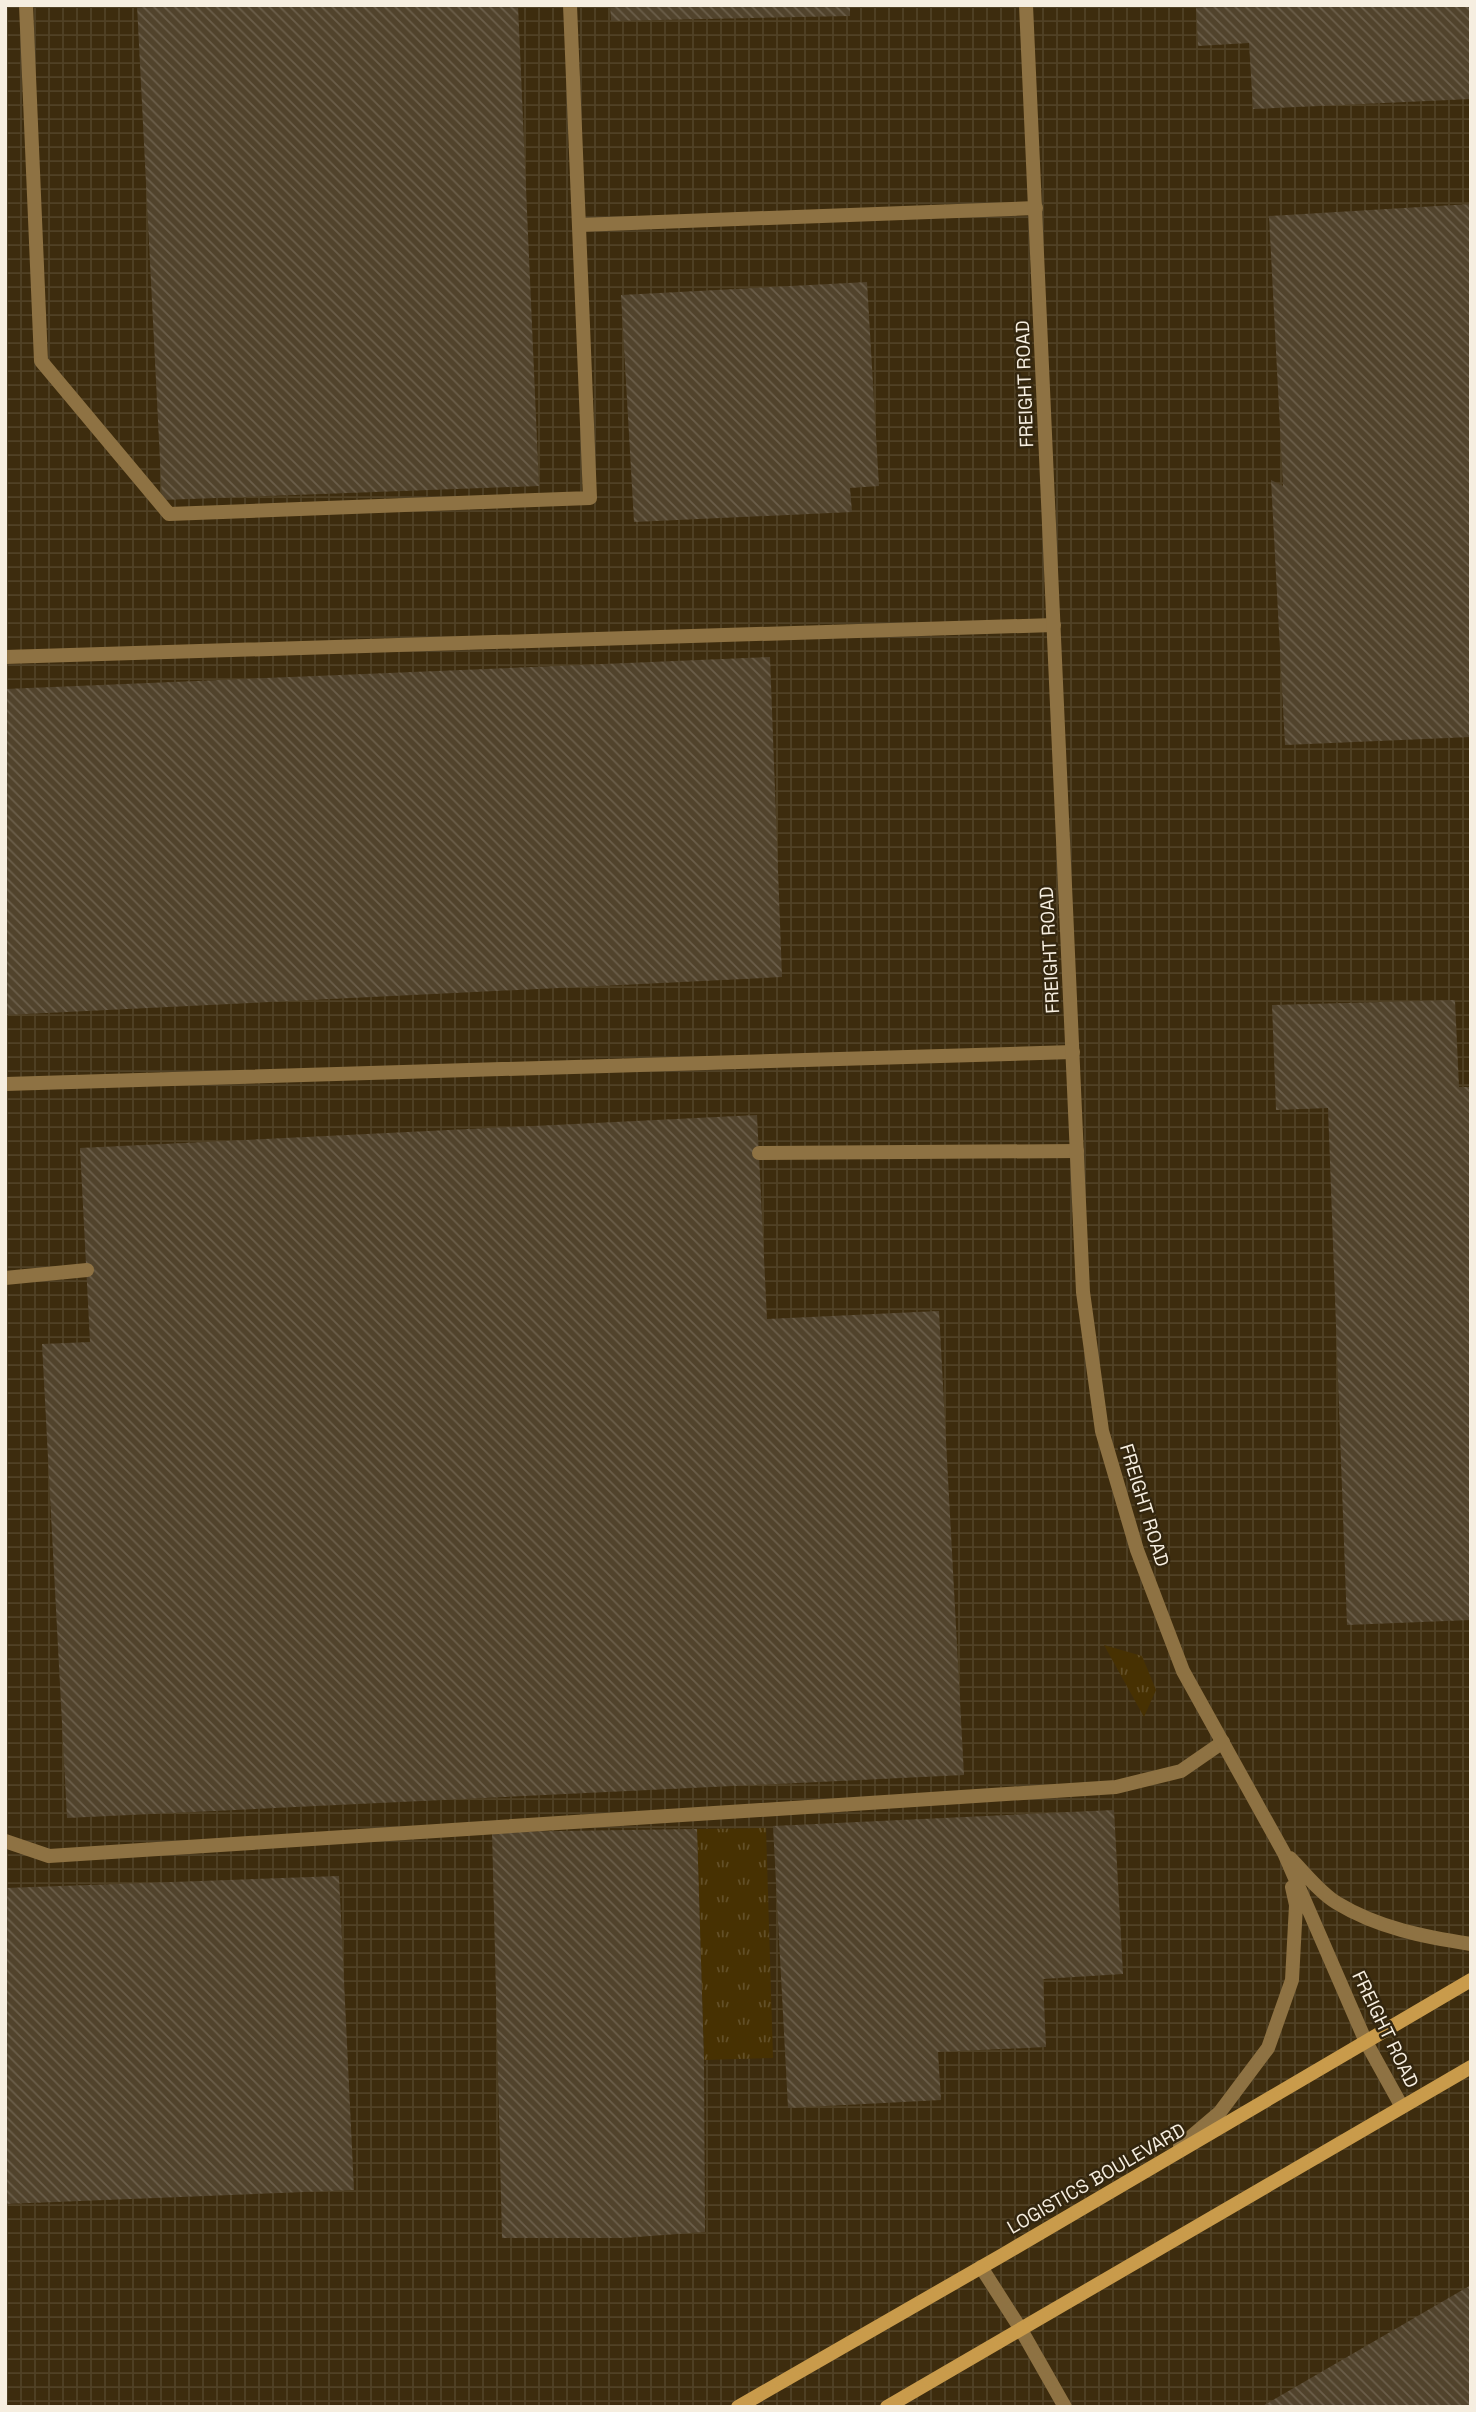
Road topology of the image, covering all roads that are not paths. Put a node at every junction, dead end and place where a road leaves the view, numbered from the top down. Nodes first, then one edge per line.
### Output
1 (26, 5) edge
2 (570, 5) edge
3 (1026, 5) edge
4 (1035, 208) junction
5 (579, 225) junction
6 (1054, 625) junction
7 (5, 657) edge
8 (1073, 1052) junction
9 (5, 1084) edge
10 (1077, 1151) junction
11 (759, 1153) dead end
12 (86, 1270) dead end
13 (5, 1278) edge
14 (1223, 1742) junction
15 (5, 1841) edge
16 (1284, 1853) junction
17 (1471, 1944) edge
18 (1471, 1980) edge
19 (1366, 2042) junction
20 (1471, 2067) edge
21 (1402, 2107) junction
22 (1160, 2163) junction
23 (982, 2267) junction
24 (1020, 2328) junction
25 (738, 2407) edge
26 (887, 2407) edge
27 (1065, 2407) edge

1 - 5 street
2 - 5 street
3 - 4 street, FREIGHT ROAD
4 - 5 street
4 - 6 street, FREIGHT ROAD
6 - 7 street
6 - 8 street, FREIGHT ROAD
8 - 9 street
8 - 10 street, FREIGHT ROAD
10 - 11 street
10 - 14 street, FREIGHT ROAD
12 - 13 street
14 - 15 street
14 - 16 street, FREIGHT ROAD
16 - 17 street, FREIGHT ROAD
16 - 19 street, FREIGHT ROAD
16 - 22 street, FREIGHT ROAD
18 - 19 street, LOGISTICS BOULEVARD
19 - 21 street, FREIGHT ROAD
19 - 22 street, LOGISTICS BOULEVARD
20 - 21 street
21 - 24 street
22 - 23 street, LOGISTICS BOULEVARD
23 - 24 street
23 - 25 street, LOGISTICS BOULEVARD
24 - 26 street
24 - 27 street

